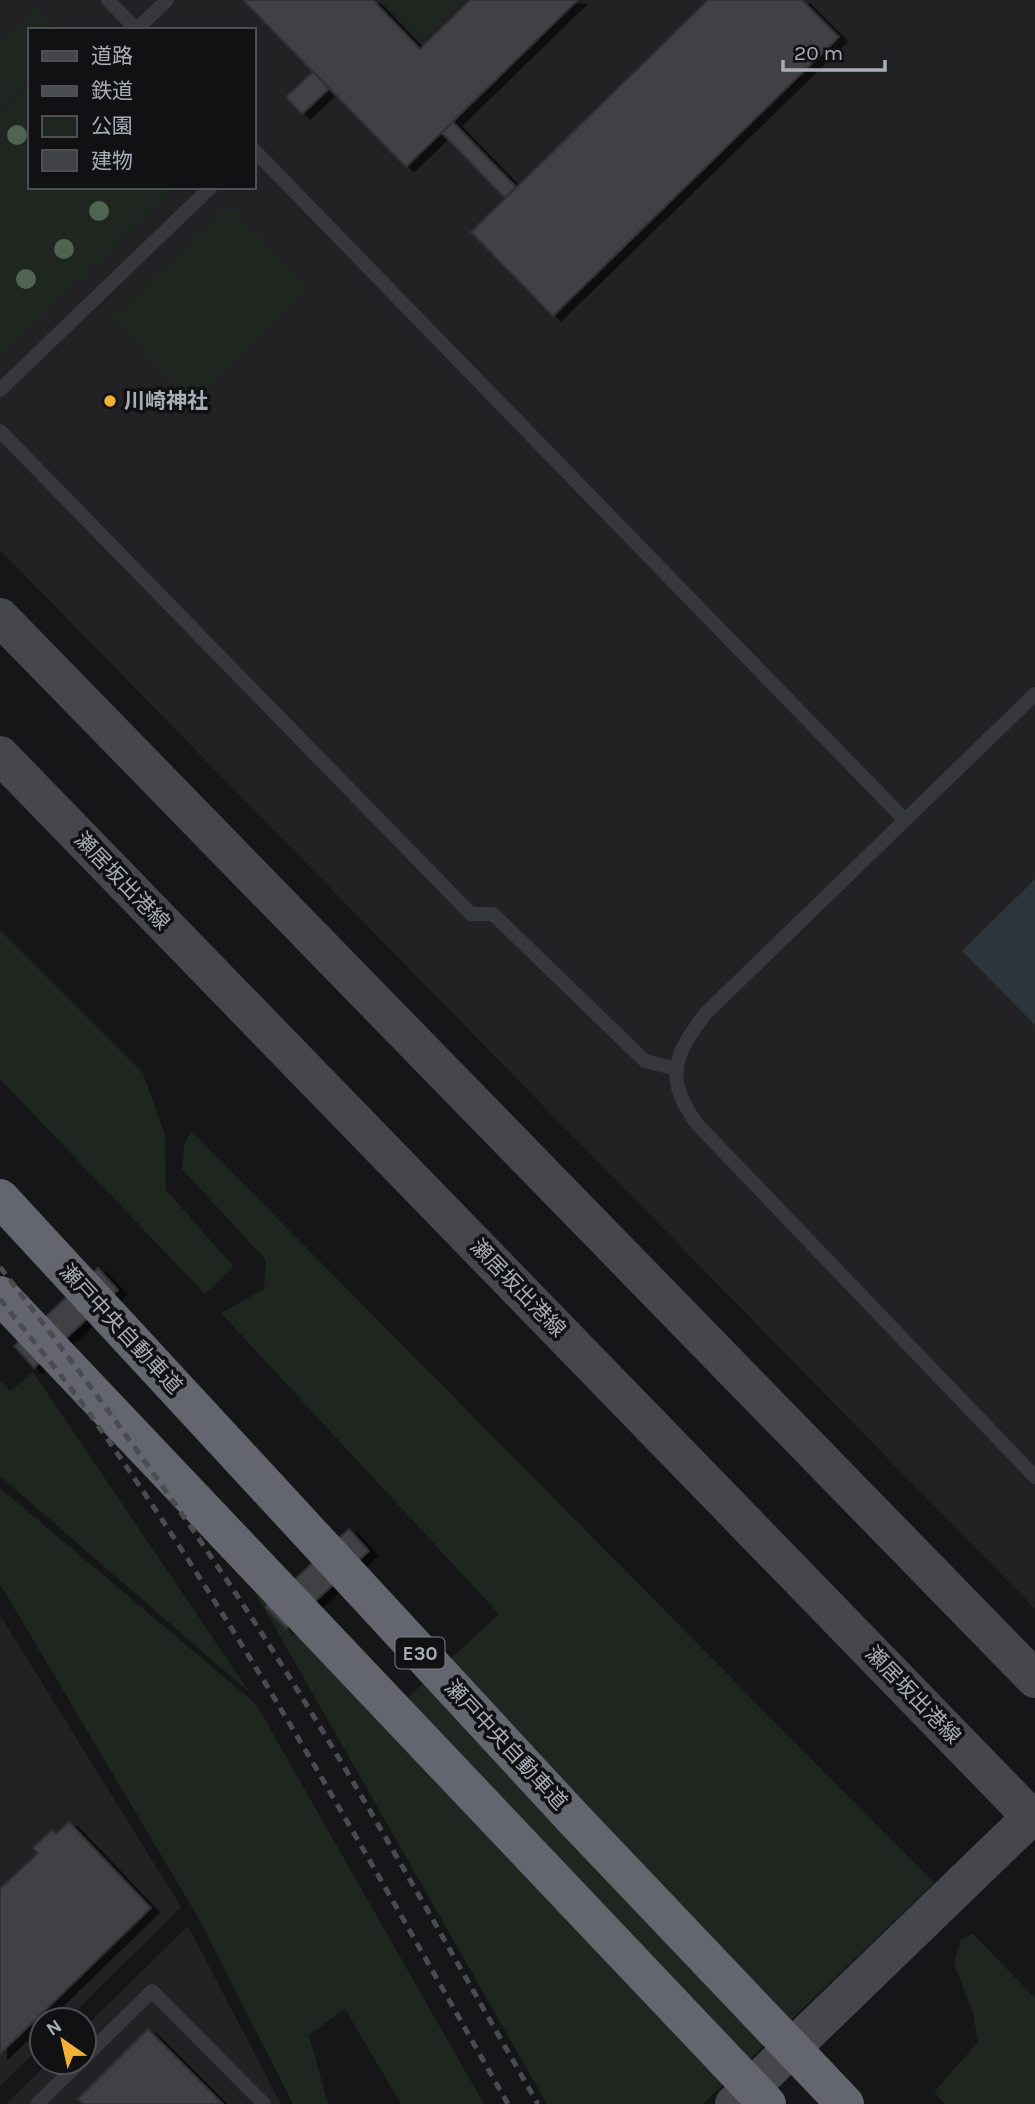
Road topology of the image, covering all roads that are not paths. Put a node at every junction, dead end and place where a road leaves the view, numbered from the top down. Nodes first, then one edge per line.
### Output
1 (108, 0) edge
2 (167, 0) edge
3 (135, 28) edge
4 (139, 28) edge
5 (256, 152) edge
6 (209, 189) edge
7 (0, 390) edge
8 (0, 431) edge
9 (0, 617) edge
10 (1035, 694) edge
11 (0, 755) edge
12 (905, 820) junction
13 (677, 1069) junction
14 (0, 1198) edge
15 (0, 1295) edge
16 (1035, 1476) edge
17 (1035, 1679) edge
18 (1034, 1817) edge
19 (98, 2044) edge
20 (66, 2076) edge
21 (37, 2104) edge
22 (264, 2104) edge
23 (734, 2104) edge
24 (767, 2104) edge
25 (845, 2104) edge

1 - 3 lane
2 - 4 lane
5 - 12 lane
6 - 7 lane
8 - 13 lane
9 - 17 main road
10 - 12 lane
11 - 18 main road, 瀬居坂出港線
12 - 13 lane
13 - 16 lane
14 - 25 highway, 瀬戸中央自動車道 / E30
15 - 24 highway, E30
18 - 23 main road
19 - 22 lane
20 - 21 lane

